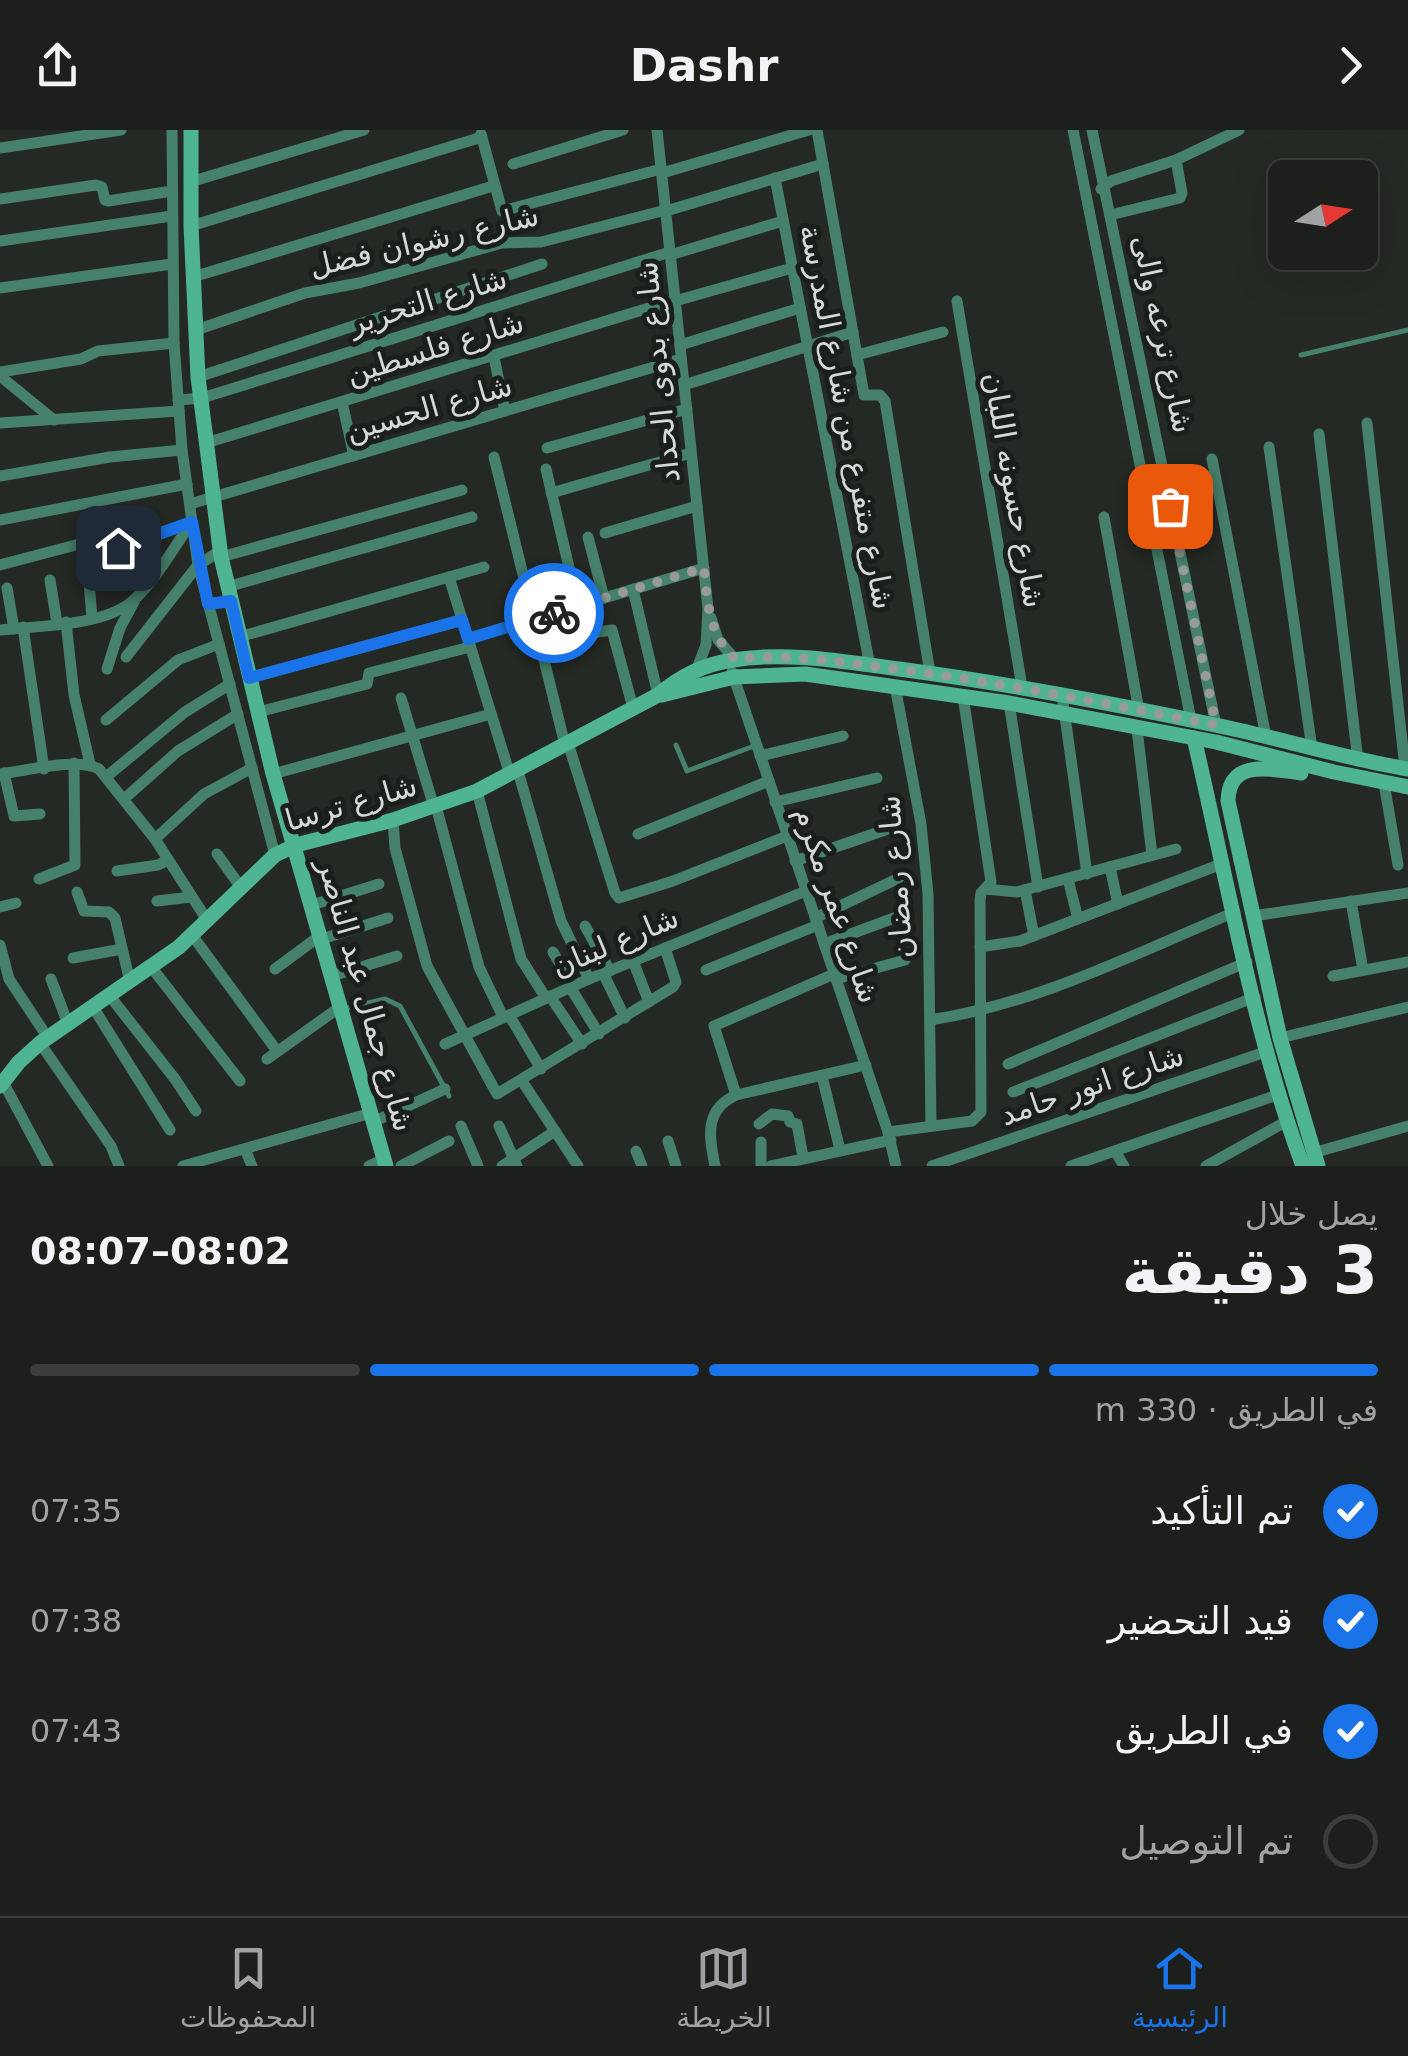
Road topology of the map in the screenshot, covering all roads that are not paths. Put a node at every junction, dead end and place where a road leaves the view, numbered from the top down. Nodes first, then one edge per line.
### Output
1 (121, 130) edge
2 (172, 130) edge
3 (364, 130) edge
4 (623, 130) edge
5 (657, 130) edge
6 (809, 130) edge
7 (817, 130) edge
8 (1073, 130) edge
9 (1092, 130) edge
10 (1201, 130) edge
11 (1239, 130) edge
12 (196, 131) edge
13 (77, 133) edge
14 (481, 134) edge
15 (1204, 144) junction
16 (0, 148) edge
17 (1176, 160) junction
18 (514, 164) dead end
19 (823, 164) junction
20 (662, 171) junction
21 (774, 178) junction
22 (190, 182) junction
23 (493, 186) junction
24 (1104, 186) junction
25 (172, 191) junction
26 (0, 200) edge
27 (1087, 200) junction
28 (666, 211) junction
29 (1110, 215) junction
30 (172, 216) junction
31 (783, 221) junction
32 (191, 226) junction
33 (0, 241) edge
34 (670, 254) junction
35 (172, 264) junction
36 (542, 264) dead end
37 (792, 268) junction
38 (193, 277) junction
39 (0, 288) edge
40 (675, 300) junction
41 (957, 301) dead end
42 (800, 308) junction
43 (196, 330) junction
44 (1408, 330) edge
45 (853, 332) junction
46 (944, 332) dead end
47 (174, 343) junction
48 (808, 346) junction
49 (681, 352) junction
50 (857, 355) junction
51 (1301, 355) dead end
52 (494, 357) junction
53 (0, 374) edge
54 (198, 377) junction
55 (684, 386) junction
56 (202, 398) junction
57 (342, 402) junction
58 (687, 409) junction
59 (179, 411) junction
60 (506, 411) junction
61 (205, 418) junction
62 (54, 420) junction
63 (0, 424) edge
64 (1367, 424) dead end
65 (1319, 434) dead end
66 (208, 442) junction
67 (1269, 447) dead end
68 (547, 448) dead end
69 (182, 450) junction
70 (691, 452) junction
71 (354, 456) junction
72 (494, 457) dead end
73 (1212, 459) dead end
74 (546, 469) dead end
75 (0, 476) edge
76 (187, 484) junction
77 (462, 490) dead end
78 (552, 493) junction
79 (215, 496) junction
80 (190, 504) junction
81 (697, 506) junction
82 (1104, 517) dead end
83 (472, 518) dead end
84 (0, 520) edge
85 (192, 522) junction
86 (605, 532) dead end
87 (588, 537) dead end
88 (220, 554) junction
89 (198, 564) junction
90 (0, 566) edge
91 (484, 568) dead end
92 (704, 568) junction
93 (88, 570) dead end
94 (449, 577) junction
95 (50, 580) dead end
96 (7, 588) dead end
97 (142, 590) junction
98 (633, 590) junction
99 (229, 594) junction
100 (604, 598) junction
101 (208, 604) junction
102 (578, 606) junction
103 (708, 609) junction
104 (92, 618) junction
105 (534, 619) junction
106 (462, 620) junction
107 (62, 622) junction
108 (12, 629) edge
109 (590, 633) dead end
110 (240, 637) junction
111 (469, 643) junction
112 (219, 644) junction
113 (126, 657) dead end
114 (731, 660) junction
115 (870, 666) junction
116 (107, 670) dead end
117 (696, 671) junction
118 (930, 674) junction
119 (734, 677) junction
120 (249, 678) junction
121 (230, 684) junction
122 (895, 686) junction
123 (1022, 687) junction
124 (658, 695) junction
125 (1062, 695) junction
126 (963, 696) junction
127 (401, 698) dead end
128 (1009, 703) junction
129 (633, 708) junction
130 (1138, 711) junction
131 (258, 712) junction
132 (238, 714) junction
133 (491, 714) junction
134 (1063, 714) junction
135 (106, 720) dead end
136 (1191, 720) junction
137 (1216, 725) junction
138 (1137, 728) junction
139 (412, 736) junction
140 (842, 736) dead end
141 (1266, 737) junction
142 (1194, 738) junction
143 (566, 744) junction
144 (676, 745) dead end
145 (1312, 749) junction
146 (758, 750) junction
147 (1358, 760) junction
148 (74, 763) junction
149 (90, 764) junction
150 (252, 768) junction
151 (1406, 768) edge
152 (44, 769) junction
153 (1334, 772) junction
154 (514, 773) junction
155 (2, 774) edge
156 (273, 774) junction
157 (106, 776) junction
158 (877, 778) dead end
159 (768, 781) junction
160 (1384, 783) junction
161 (1408, 787) edge
162 (477, 791) junction
163 (124, 799) junction
164 (775, 802) junction
165 (435, 807) junction
166 (40, 814) dead end
167 (393, 820) junction
168 (888, 829) dead end
169 (638, 834) dead end
170 (787, 836) junction
171 (154, 839) junction
172 (296, 846) junction
173 (1176, 849) dead end
174 (1402, 850) edge
175 (217, 854) dead end
176 (275, 855) junction
177 (1152, 856) junction
178 (168, 860) junction
179 (796, 861) junction
180 (1224, 863) junction
181 (1398, 864) dead end
182 (1110, 868) junction
183 (118, 871) dead end
184 (1087, 874) junction
185 (898, 878) dead end
186 (39, 879) dead end
187 (1068, 879) junction
188 (379, 884) dead end
189 (240, 886) junction
190 (985, 889) junction
191 (1032, 889) junction
192 (806, 891) junction
193 (77, 892) dead end
194 (1408, 893) edge
195 (192, 898) junction
196 (1351, 901) junction
197 (158, 902) dead end
198 (16, 903) dead end
199 (1118, 904) junction
200 (312, 905) junction
201 (0, 906) edge
202 (1236, 912) junction
203 (902, 915) dead end
204 (1253, 916) junction
205 (388, 918) dead end
206 (1078, 919) junction
207 (207, 920) junction
208 (816, 922) junction
209 (585, 926) dead end
210 (192, 935) junction
211 (1034, 936) junction
212 (321, 937) junction
213 (824, 944) junction
214 (0, 945) edge
215 (980, 947) junction
216 (122, 948) junction
217 (665, 948) junction
218 (553, 952) dead end
219 (397, 956) dead end
220 (72, 958) dead end
221 (904, 960) dead end
222 (633, 961) junction
223 (1246, 962) junction
224 (1408, 962) edge
225 (152, 968) junction
226 (275, 969) dead end
227 (706, 970) dead end
228 (1364, 970) junction
229 (606, 972) junction
230 (332, 976) junction
231 (835, 976) junction
232 (1333, 976) dead end
233 (51, 978) dead end
234 (589, 979) junction
235 (130, 982) junction
236 (571, 986) junction
237 (109, 996) junction
238 (548, 997) junction
239 (1255, 997) junction
240 (649, 1002) junction
241 (93, 1007) junction
242 (340, 1008) junction
243 (1408, 1008) edge
244 (980, 1012) junction
245 (506, 1016) junction
246 (625, 1018) junction
247 (930, 1020) junction
248 (68, 1024) junction
249 (598, 1034) junction
250 (464, 1035) junction
251 (1280, 1038) junction
252 (44, 1041) junction
253 (446, 1044) dead end
254 (582, 1044) junction
255 (1268, 1051) junction
256 (866, 1064) junction
257 (1008, 1064) dead end
258 (541, 1069) junction
259 (822, 1076) junction
260 (240, 1080) dead end
261 (522, 1080) junction
262 (1, 1084) edge
263 (447, 1092) joint
264 (1014, 1092) dead end
265 (1280, 1094) junction
266 (736, 1095) junction
267 (196, 1111) dead end
268 (372, 1118) junction
269 (1286, 1121) junction
270 (758, 1124) dead end
271 (931, 1125) junction
272 (461, 1126) dead end
273 (499, 1126) dead end
274 (1408, 1126) edge
275 (170, 1130) dead end
276 (555, 1131) junction
277 (889, 1136) junction
278 (449, 1141) dead end
279 (668, 1141) dead end
280 (760, 1142) dead end
281 (245, 1149) junction
282 (840, 1150) junction
283 (1116, 1150) junction
284 (636, 1151) dead end
285 (802, 1157) junction
286 (515, 1162) edge
287 (1311, 1162) edge
288 (207, 1163) edge
289 (379, 1164) edge
290 (48, 1166) edge
291 (119, 1166) edge
292 (184, 1166) edge
293 (252, 1166) edge
294 (401, 1166) edge
295 (478, 1166) edge
296 (502, 1166) edge
297 (578, 1166) edge
298 (642, 1166) edge
299 (676, 1166) edge
300 (715, 1166) edge
301 (761, 1166) edge
302 (771, 1166) edge
303 (896, 1166) edge
304 (932, 1166) edge
305 (1071, 1166) edge
306 (1124, 1166) edge
307 (1206, 1166) edge
308 (1295, 1166) edge

1 - 13 street
2 - 25 street, شارع جمال عبد الناصر
3 - 22 street
4 - 18 street
5 - 20 street, شارع بدوى الحداد
6 - 20 street
7 - 19 street
8 - 27 street, شارع ترعه والى
9 - 24 street, شارع ترعه والى
10 - 15 street
11 - 15 street
12 - 22 main road, شارع جمال عبد الناصر
13 - 16 street
14 - 23 street
14 - 32 street
15 - 17 street
17 - 24 street
17 - 29 street
19 - 21 street, شارع رشوان فضل
19 - 45 street
20 - 23 street
20 - 28 street, شارع بدوى الحداد
21 - 28 street, شارع رشوان فضل
21 - 31 street, شارع متفرع من شارع المدرسة
22 - 32 main road, شارع جمال عبد الناصر
23 - 38 street
24 - 27 street
24 - 29 street, شارع ترعه والى
25 - 26 street
25 - 30 street, شارع جمال عبد الناصر
27 - 136 street, شارع ترعه والى
28 - 34 street, شارع بدوى الحداد
28 - 43 street, شارع رشوان فضل
29 - 137 street, شارع ترعه والى
30 - 33 street
30 - 35 street, شارع جمال عبد الناصر
31 - 34 street, شارع التحرير
31 - 37 street, شارع متفرع من شارع المدرسة
32 - 38 main road, شارع جمال عبد الناصر
34 - 40 street, شارع بدوى الحداد
34 - 56 street, شارع التحرير
35 - 39 street
35 - 47 street, شارع جمال عبد الناصر
36 - 54 street
37 - 40 street, شارع فلسطين
37 - 42 street, شارع متفرع من شارع المدرسة
38 - 43 main road, شارع جمال عبد الناصر
40 - 49 street, شارع بدوى الحداد
40 - 52 street, شارع فلسطين
41 - 123 street, شارع حسونه اللبان
42 - 48 street, شارع متفرع من شارع المدرسة
42 - 49 street, شارع الحسين
43 - 54 main road, شارع جمال عبد الناصر
44 - 51 lane
45 - 48 street
45 - 50 street
46 - 50 street
47 - 53 street
47 - 59 street, شارع جمال عبد الناصر
48 - 55 street
48 - 115 street, شارع متفرع من شارع المدرسة
49 - 55 street, شارع بدوى الحداد
49 - 60 street, شارع الحسين
50 - 118 street
52 - 57 street, شارع فلسطين
52 - 60 street
53 - 62 street
54 - 56 main road, شارع جمال عبد الناصر
55 - 58 street, شارع بدوى الحداد
56 - 59 street, شارع التحرير
56 - 61 main road, شارع جمال عبد الناصر
57 - 66 street, شارع فلسطين
57 - 71 street
58 - 68 street
58 - 70 street, شارع بدوى الحداد
59 - 61 street
59 - 62 street
59 - 69 street, شارع جمال عبد الناصر
60 - 71 street, شارع الحسين
61 - 66 main road, شارع جمال عبد الناصر
62 - 63 street
64 - 151 street
65 - 147 street
66 - 79 main road, شارع جمال عبد الناصر
67 - 145 street
69 - 75 street
69 - 76 street, شارع جمال عبد الناصر
70 - 78 street
70 - 81 street, شارع بدوى الحداد
71 - 79 street, شارع الحسين
72 - 105 street
73 - 141 street
74 - 78 street
76 - 80 street, شارع جمال عبد الناصر
76 - 84 street
77 - 88 street
78 - 102 street
79 - 80 street, شارع الحسين
79 - 88 main road, شارع جمال عبد الناصر
80 - 85 street, شارع جمال عبد الناصر
81 - 86 street
81 - 92 street, شارع بدوى الحداد
82 - 130 street
83 - 99 street
85 - 89 street, شارع جمال عبد الناصر
85 - 90 street
85 - 97 street
87 - 100 street
88 - 89 street
88 - 99 main road, شارع جمال عبد الناصر
89 - 101 street, شارع جمال عبد الناصر
89 - 113 street
91 - 94 street
92 - 98 street
92 - 103 street, شارع بدوى الحداد
93 - 104 street
94 - 106 street
94 - 110 street
95 - 107 street
96 - 108 street
97 - 104 street
97 - 116 street
98 - 100 street
98 - 124 street
99 - 101 street
99 - 110 main road, شارع جمال عبد الناصر
100 - 102 street
101 - 112 street, شارع جمال عبد الناصر
102 - 105 street
103 - 114 street, شارع بدوى الحداد
103 - 117 street, شارع بدوى الحداد
104 - 107 street
105 - 111 street
105 - 143 street
106 - 111 street
106 - 120 street
107 - 108 street
107 - 149 street
108 - 152 street
109 - 129 street
110 - 120 main road, شارع جمال عبد الناصر
111 - 131 street
111 - 133 street
112 - 121 street, شارع جمال عبد الناصر
112 - 135 street
114 - 115 main road
114 - 117 main road
114 - 119 street, شارع عمر مكرم
115 - 118 main road
117 - 124 main road
118 - 123 main road
119 - 122 main road
119 - 124 main road
119 - 146 street, شارع عمر مكرم
120 - 131 main road, شارع جمال عبد الناصر
121 - 132 street, شارع جمال عبد الناصر
121 - 157 street
122 - 126 main road
122 - 247 street, شارع رمضان
123 - 125 main road
124 - 129 main road, شارع ترسا
125 - 130 main road
125 - 134 street
126 - 128 main road
126 - 190 street
127 - 139 street
128 - 134 main road
128 - 191 street
129 - 143 main road, شارع ترسا
130 - 136 main road
131 - 156 main road, شارع جمال عبد الناصر
132 - 150 street, شارع جمال عبد الناصر
132 - 163 street
133 - 139 street
133 - 154 street
134 - 138 main road
134 - 184 street
136 - 137 main road
137 - 141 main road
138 - 142 main road
138 - 177 street
139 - 156 street
139 - 165 street
140 - 146 street
141 - 145 main road
142 - 153 main road
142 - 180 main road
143 - 154 main road, شارع ترسا
143 - 170 street
144 - 146 lane
145 - 147 main road
146 - 159 street, شارع عمر مكرم
147 - 151 main road
148 - 149 street
148 - 152 street
148 - 186 street
149 - 157 street
150 - 171 street
150 - 176 street, شارع جمال عبد الناصر
152 - 155 street
153 - 160 main road
153 - 204 main road
154 - 162 main road, شارع ترسا
154 - 234 street
155 - 166 street
156 - 172 main road, شارع جمال عبد الناصر
157 - 163 street
158 - 164 street
159 - 164 street, شارع عمر مكرم
159 - 169 street
160 - 161 main road
160 - 174 street
162 - 165 main road, شارع ترسا
162 - 238 street
163 - 171 street
164 - 170 street, شارع عمر مكرم
165 - 167 main road, شارع ترسا
165 - 245 street
167 - 172 main road, شارع ترسا
167 - 250 street
168 - 179 street
170 - 179 street, شارع عمر مكرم
171 - 178 street
172 - 176 main road, شارع ترسا
172 - 200 main road, شارع جمال عبد الناصر
173 - 177 street
174 - 181 street
175 - 189 street
176 - 189 main road, شارع ترسا
177 - 182 street
178 - 183 street
178 - 195 street
179 - 192 street, شارع عمر مكرم
180 - 199 street
180 - 202 main road
182 - 184 street
182 - 199 street
184 - 187 street
185 - 208 street
187 - 191 street
187 - 206 street
188 - 200 street
189 - 207 main road, شارع ترسا
190 - 191 street
190 - 215 street
191 - 211 street
192 - 208 street, شارع عمر مكرم
192 - 217 street, شارع لبنان
193 - 216 street
194 - 196 street
195 - 197 street
195 - 207 street
196 - 204 street
196 - 228 street
198 - 201 street
199 - 206 street
200 - 212 main road, شارع جمال عبد الناصر
202 - 223 main road
202 - 244 street
203 - 213 street
204 - 251 main road
205 - 212 street
206 - 211 street
207 - 210 main road, شارع ترسا
208 - 213 street, شارع عمر مكرم
208 - 227 street
209 - 229 street
210 - 225 main road, شارع ترسا
210 - 242 street
211 - 215 street
212 - 226 street
212 - 230 main road, شارع جمال عبد الناصر
213 - 231 street, شارع عمر مكرم
214 - 252 street
215 - 244 street
216 - 220 street
216 - 235 street
217 - 222 street, شارع لبنان
217 - 240 street
218 - 236 street
219 - 230 street
221 - 231 street
222 - 229 street, شارع لبنان
222 - 240 street
223 - 239 main road
223 - 257 street
224 - 228 street
225 - 235 main road, شارع ترسا
225 - 260 street
228 - 232 street
229 - 234 street, شارع لبنان
229 - 246 street
230 - 242 main road, شارع جمال عبد الناصر
231 - 256 street, شارع عمر مكرم
231 - 266 street
233 - 248 street
234 - 236 street, شارع لبنان
235 - 237 main road, شارع ترسا
236 - 238 street, شارع لبنان
236 - 249 street
237 - 241 main road, شارع ترسا
237 - 267 street
238 - 245 street, شارع لبنان
238 - 254 street
239 - 255 main road
239 - 264 street
240 - 246 street
241 - 248 main road, شارع ترسا
241 - 275 street
242 - 263 lane
242 - 268 main road, شارع جمال عبد الناصر
243 - 251 street
244 - 247 street
244 - 271 street
245 - 250 street, شارع لبنان
245 - 258 street
246 - 249 street
247 - 271 street, شارع رمضان
248 - 252 main road, شارع ترسا
249 - 254 street
250 - 253 street, شارع لبنان
250 - 261 street
251 - 287 main road
252 - 262 main road, شارع ترسا
252 - 291 street
254 - 258 street
255 - 265 main road
255 - 304 street, شارع انور حامد
256 - 259 street
256 - 277 street, شارع عمر مكرم
258 - 261 street
259 - 266 street
259 - 282 street
261 - 276 street
262 - 290 street
263 - 268 street
265 - 269 main road
265 - 283 street
266 - 300 street
268 - 281 street
268 - 289 main road, شارع جمال عبد الناصر
269 - 287 main road
269 - 307 street
269 - 308 street
270 - 285 street
271 - 277 street
272 - 295 street
273 - 286 street
274 - 287 street
276 - 286 street
276 - 297 street
277 - 282 street
277 - 303 street, شارع عمر مكرم
278 - 294 street
279 - 299 street
280 - 301 street
281 - 288 street
281 - 293 street
282 - 285 street
283 - 305 street
283 - 306 street
284 - 298 street
285 - 302 street
286 - 296 street
288 - 292 street

